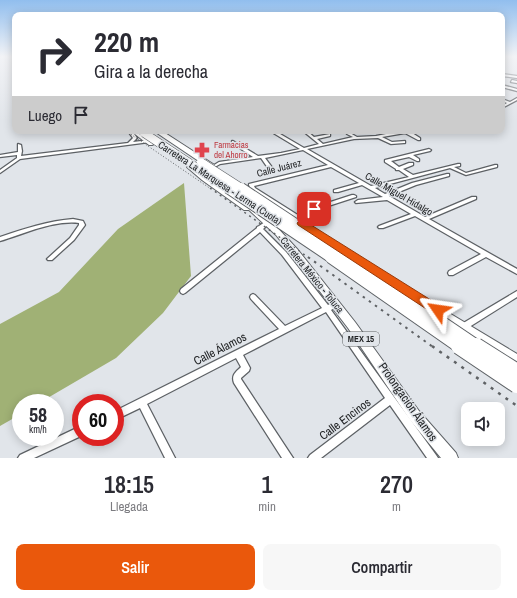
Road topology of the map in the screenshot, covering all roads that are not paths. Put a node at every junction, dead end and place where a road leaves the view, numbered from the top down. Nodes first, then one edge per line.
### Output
1 (512, 80) dead end
2 (517, 82) edge
3 (505, 87) edge
4 (517, 90) edge
5 (517, 99) edge
6 (505, 101) edge
7 (510, 103) junction
8 (505, 106) edge
9 (132, 134) edge
10 (146, 134) edge
11 (162, 134) edge
12 (277, 134) edge
13 (309, 134) edge
14 (350, 134) edge
15 (389, 134) edge
16 (411, 134) edge
17 (329, 135) dead end
18 (150, 136) edge
19 (378, 136) junction
20 (314, 138) junction
21 (357, 138) junction
22 (419, 139) dead end
23 (233, 142) dead end
24 (404, 142) dead end
25 (130, 143) junction
26 (19, 145) dead end
27 (322, 145) junction
28 (305, 150) junction
29 (429, 150) dead end
30 (409, 155) junction
31 (0, 156) edge
32 (19, 156) junction
33 (260, 158) junction
34 (418, 160) dead end
35 (411, 164) dead end
36 (332, 165) junction
37 (458, 165) dead end
38 (495, 166) dead end
39 (190, 167) junction
40 (450, 167) junction
41 (215, 168) junction
42 (398, 169) junction
43 (272, 170) dead end
44 (0, 172) edge
45 (447, 175) dead end
46 (411, 176) junction
47 (363, 184) junction
48 (370, 188) junction
49 (336, 191) dead end
50 (354, 196) dead end
51 (386, 197) junction
52 (474, 198) dead end
53 (266, 200) dead end
54 (358, 202) dead end
55 (247, 208) dead end
56 (415, 214) junction
57 (425, 219) junction
58 (303, 222) junction
59 (263, 225) junction
60 (381, 228) dead end
61 (0, 240) edge
62 (486, 254) junction
63 (50, 259) dead end
64 (517, 272) edge
65 (451, 273) dead end
66 (183, 292) dead end
67 (517, 294) edge
68 (253, 297) dead end
69 (331, 306) junction
70 (463, 326) junction
71 (284, 330) junction
72 (238, 354) junction
73 (517, 360) edge
74 (517, 372) edge
75 (517, 385) edge
76 (390, 400) junction
77 (142, 403) junction
78 (124, 412) edge
79 (72, 435) edge
80 (23, 458) edge
81 (170, 458) edge
82 (288, 458) edge
83 (313, 458) edge
84 (433, 458) edge
85 (451, 458) edge

1 - 2 street
3 - 4 street
5 - 7 street
6 - 7 street
7 - 8 street
9 - 25 street
10 - 75 highway, Carretera La Marquesa - Lerma (Cuota), bridge
11 - 41 highway
12 - 28 street, Calle Miguel Hidalgo
13 - 20 street
14 - 21 street
15 - 19 street
16 - 22 street
17 - 20 street
18 - 25 street
18 - 39 highway, Carretera México - Toluca / MEX 15
18 - 74 highway, Carretera La Marquesa - Lerma (Cuota), bridge
19 - 21 street
19 - 24 street
20 - 27 street
21 - 27 street
23 - 33 street
25 - 32 street
26 - 32 street
27 - 28 street
28 - 33 street
28 - 36 street, Calle Miguel Hidalgo
29 - 30 street
30 - 34 street
30 - 42 street
31 - 32 street
32 - 44 street
33 - 41 street
33 - 43 street
35 - 42 street
36 - 47 street, Calle Miguel Hidalgo
36 - 58 street, Calle Juárez
37 - 40 street
38 - 40 street
39 - 55 main road
39 - 59 main road, Carretera México - Toluca / MEX 15
40 - 46 street
41 - 53 main road
41 - 58 main road
42 - 46 street
45 - 51 street
46 - 48 street
47 - 48 street, Calle Miguel Hidalgo
47 - 49 street
48 - 51 street, Calle Miguel Hidalgo
50 - 58 street
51 - 54 street
51 - 56 street, Calle Miguel Hidalgo
52 - 57 street
56 - 57 street, Calle Miguel Hidalgo
56 - 60 street
57 - 62 street, Calle Miguel Hidalgo
58 - 70 main road
59 - 66 street
59 - 69 main road, Carretera México - Toluca / MEX 15
61 - 63 street
62 - 64 street, Calle Miguel Hidalgo
62 - 65 street
67 - 70 street
68 - 71 street
69 - 71 street, Calle Álamos
69 - 76 street, Prolongación Álamos
69 - 85 main road, Carretera México - Toluca / MEX 15
70 - 73 main road
71 - 72 street, Calle Álamos
72 - 77 street, Calle Álamos
72 - 82 street
76 - 83 street, Calle Encinos
76 - 84 street, Prolongación Álamos
77 - 78 street, Calle Álamos
77 - 81 street
79 - 80 street

